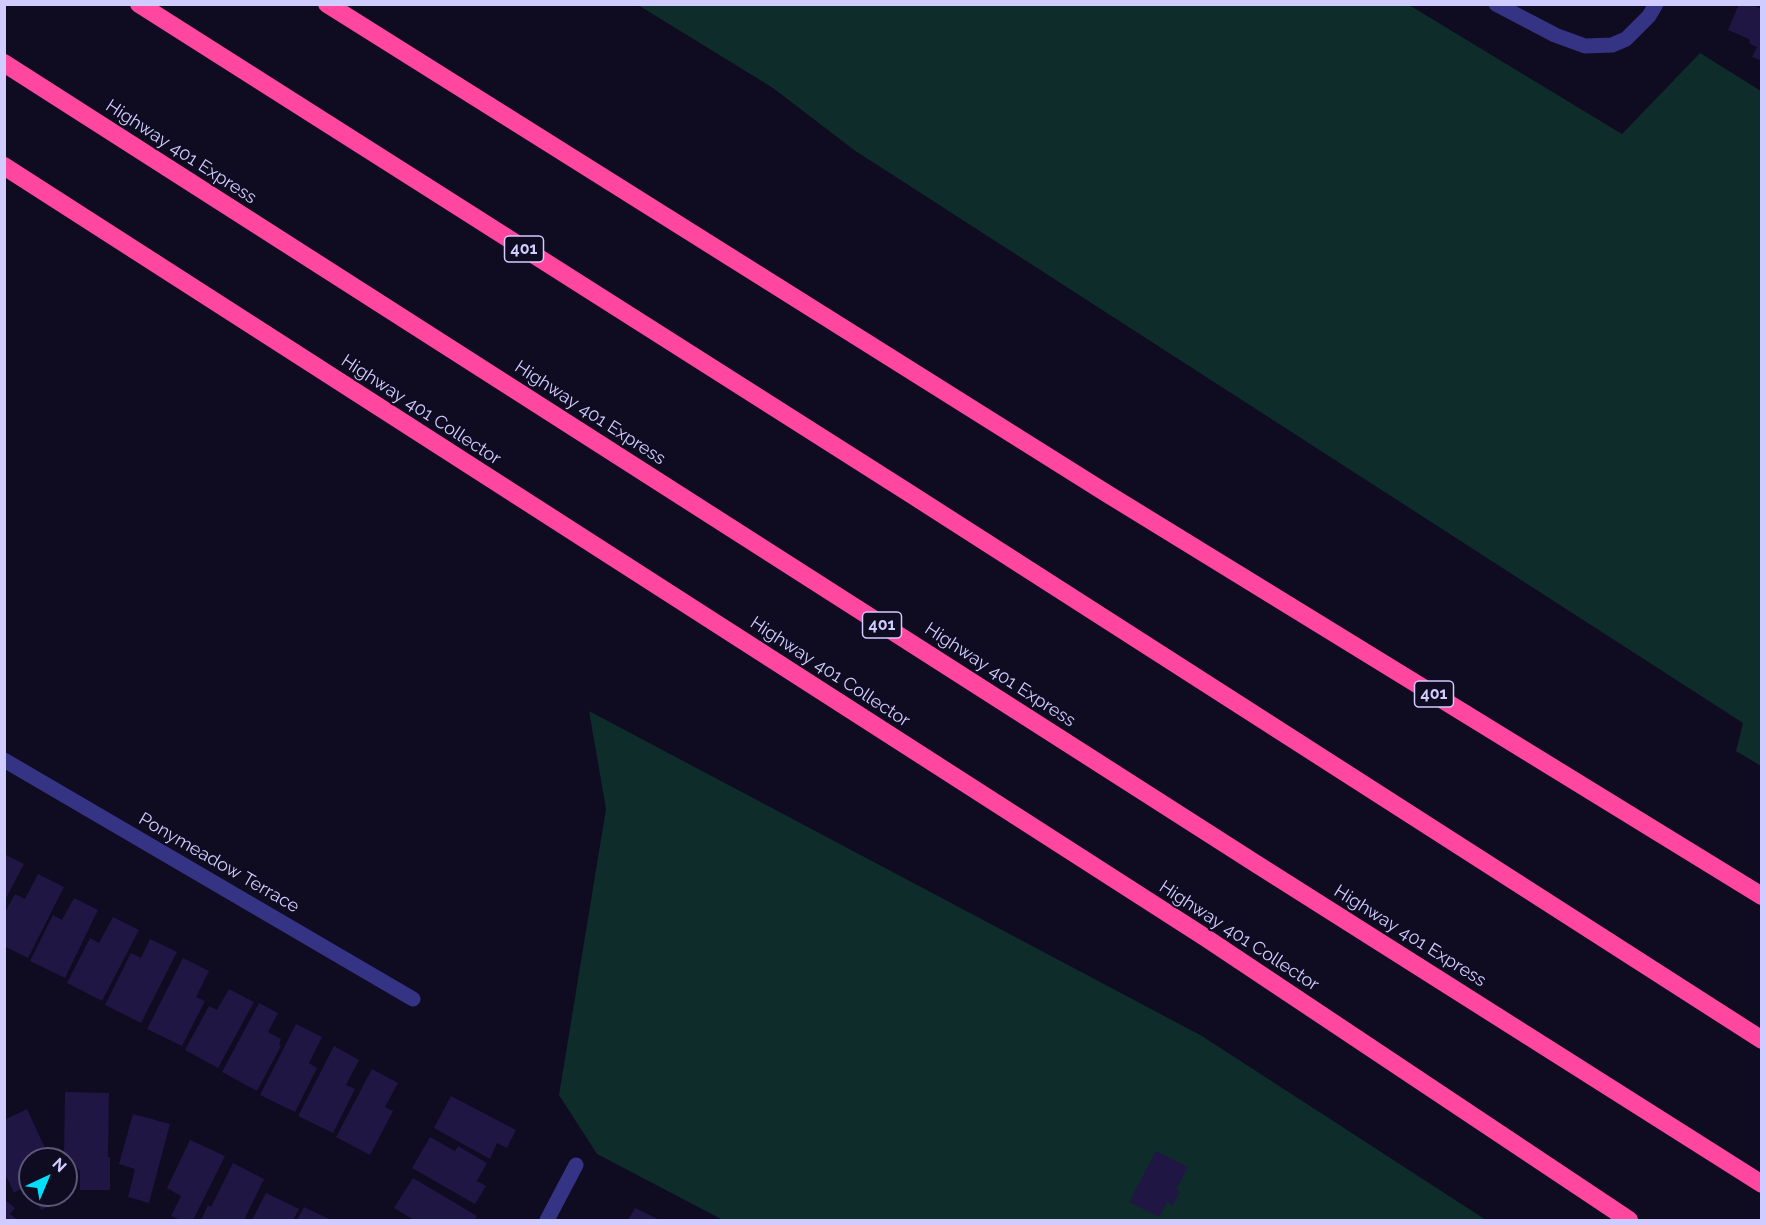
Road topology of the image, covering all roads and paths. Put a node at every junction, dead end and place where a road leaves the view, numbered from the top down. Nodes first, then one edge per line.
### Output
1 (139, 4) edge
2 (327, 4) edge
3 (1496, 4) edge
4 (1656, 4) edge
5 (4, 63) edge
6 (4, 166) edge
7 (4, 760) edge
8 (1761, 896) edge
9 (413, 999) dead end
10 (1761, 1040) edge
11 (576, 1165) dead end
12 (1761, 1184) edge
13 (547, 1221) edge
14 (1629, 1221) edge

1 - 10 highway, 401
2 - 8 highway, 401
3 - 4 street
5 - 12 highway, Highway 401 Express / 401
6 - 14 highway, Highway 401 Collector
7 - 9 street, Ponymeadow Terrace
11 - 13 street

